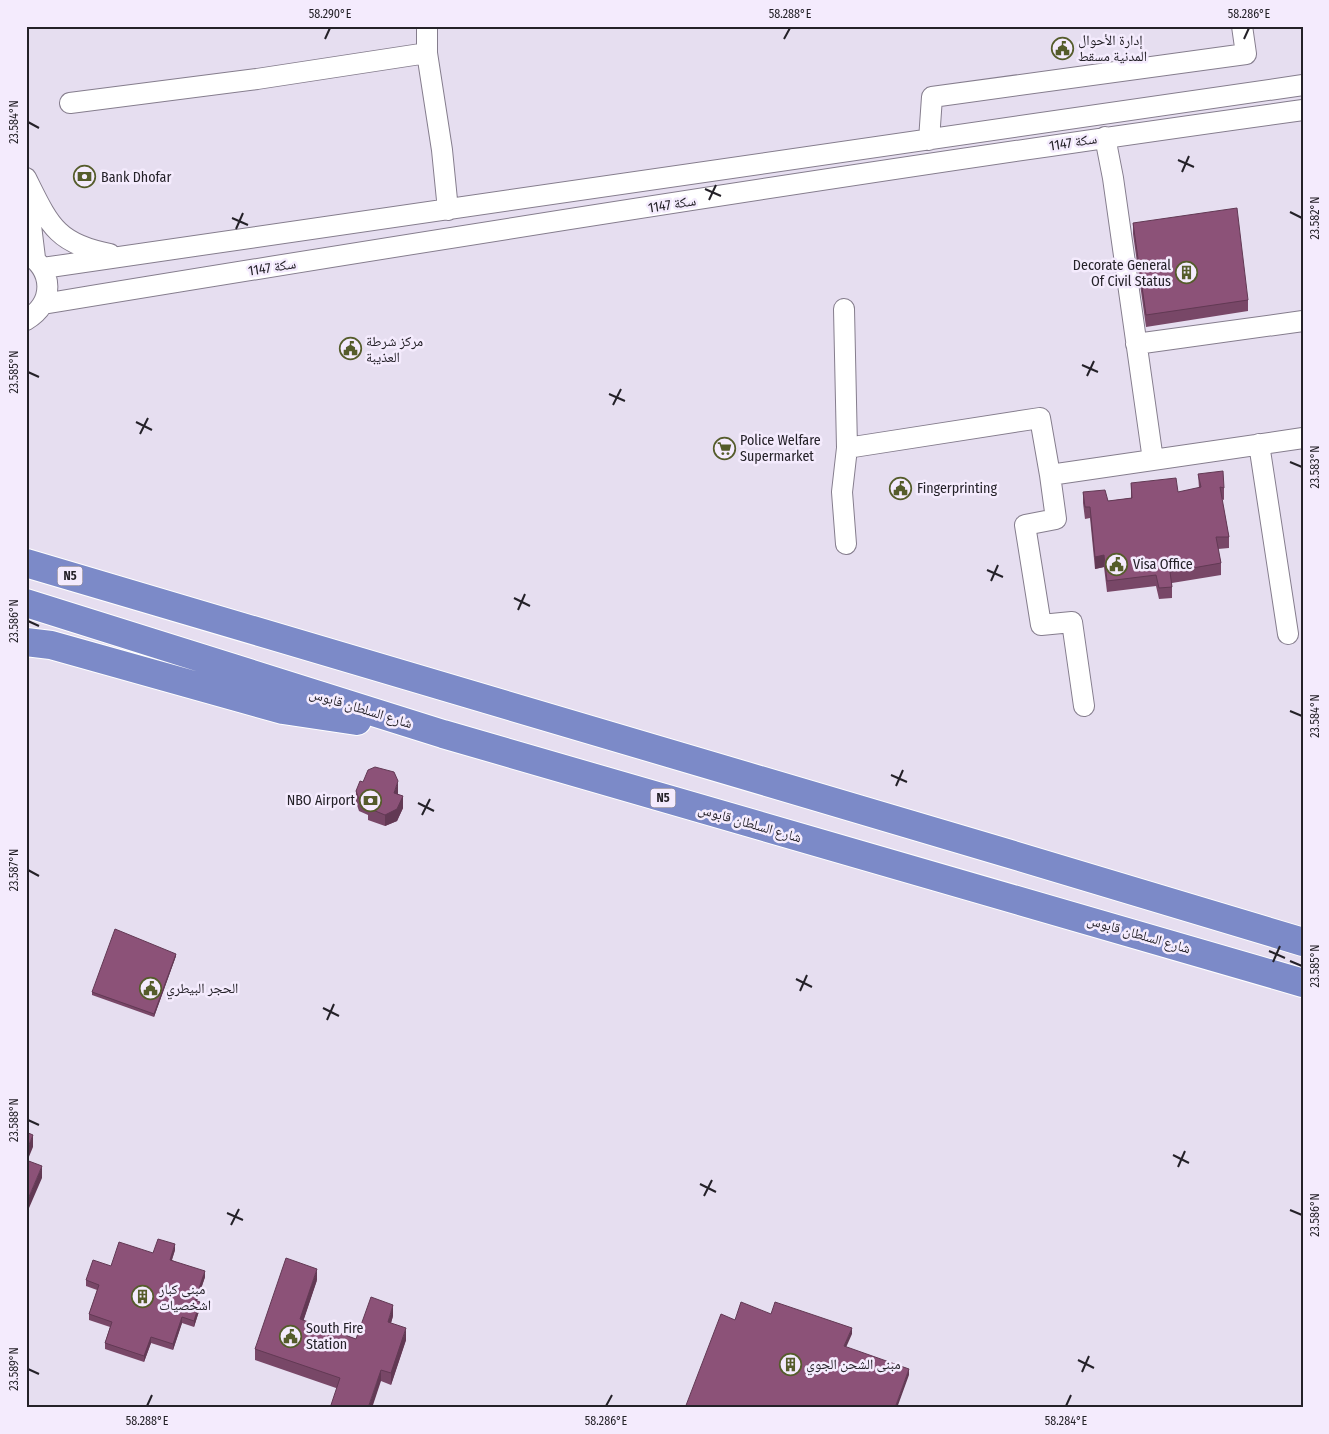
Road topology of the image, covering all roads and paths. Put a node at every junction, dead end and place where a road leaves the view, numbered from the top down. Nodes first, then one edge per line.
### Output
1 (427, 26) edge
2 (1242, 26) edge
3 (427, 53) junction
4 (1303, 85) edge
5 (70, 103) dead end
6 (1303, 110) edge
7 (1105, 137) junction
8 (929, 140) junction
9 (26, 178) edge
10 (26, 184) edge
11 (448, 210) junction
12 (127, 256) junction
13 (34, 259) edge
14 (43, 304) junction
15 (844, 309) dead end
16 (26, 320) edge
17 (1303, 321) edge
18 (1136, 344) junction
19 (1303, 438) edge
20 (1259, 444) junction
21 (847, 448) junction
22 (1153, 460) junction
23 (1050, 475) junction
24 (846, 544) dead end
25 (26, 555) edge
26 (26, 563) edge
27 (113, 589) junction
28 (26, 603) edge
29 (1288, 634) dead end
30 (26, 642) edge
31 (1084, 706) dead end
32 (443, 734) junction
33 (1303, 942) edge
34 (1303, 982) edge

1 - 3 street
2 - 8 street
3 - 5 street
3 - 11 street
4 - 8 street, سكة 1147
6 - 7 street, سكة 1147
7 - 14 street, سكة 1147
7 - 18 street
8 - 11 street, سكة 1147
9 - 12 street
10 - 13 street
11 - 12 street, سكة 1147
12 - 13 street, سكة 1147
13 - 14 street
14 - 16 street
15 - 21 street
17 - 18 street
18 - 22 street
19 - 20 street
20 - 22 street
20 - 29 street
21 - 23 street
21 - 24 street
22 - 23 street
23 - 31 street
25 - 27 highway
26 - 27 highway, N5
27 - 33 highway, N5
28 - 32 highway, شارع السلطان قابوس / N5
30 - 32 highway
32 - 34 highway, شارع السلطان قابوس / N5

